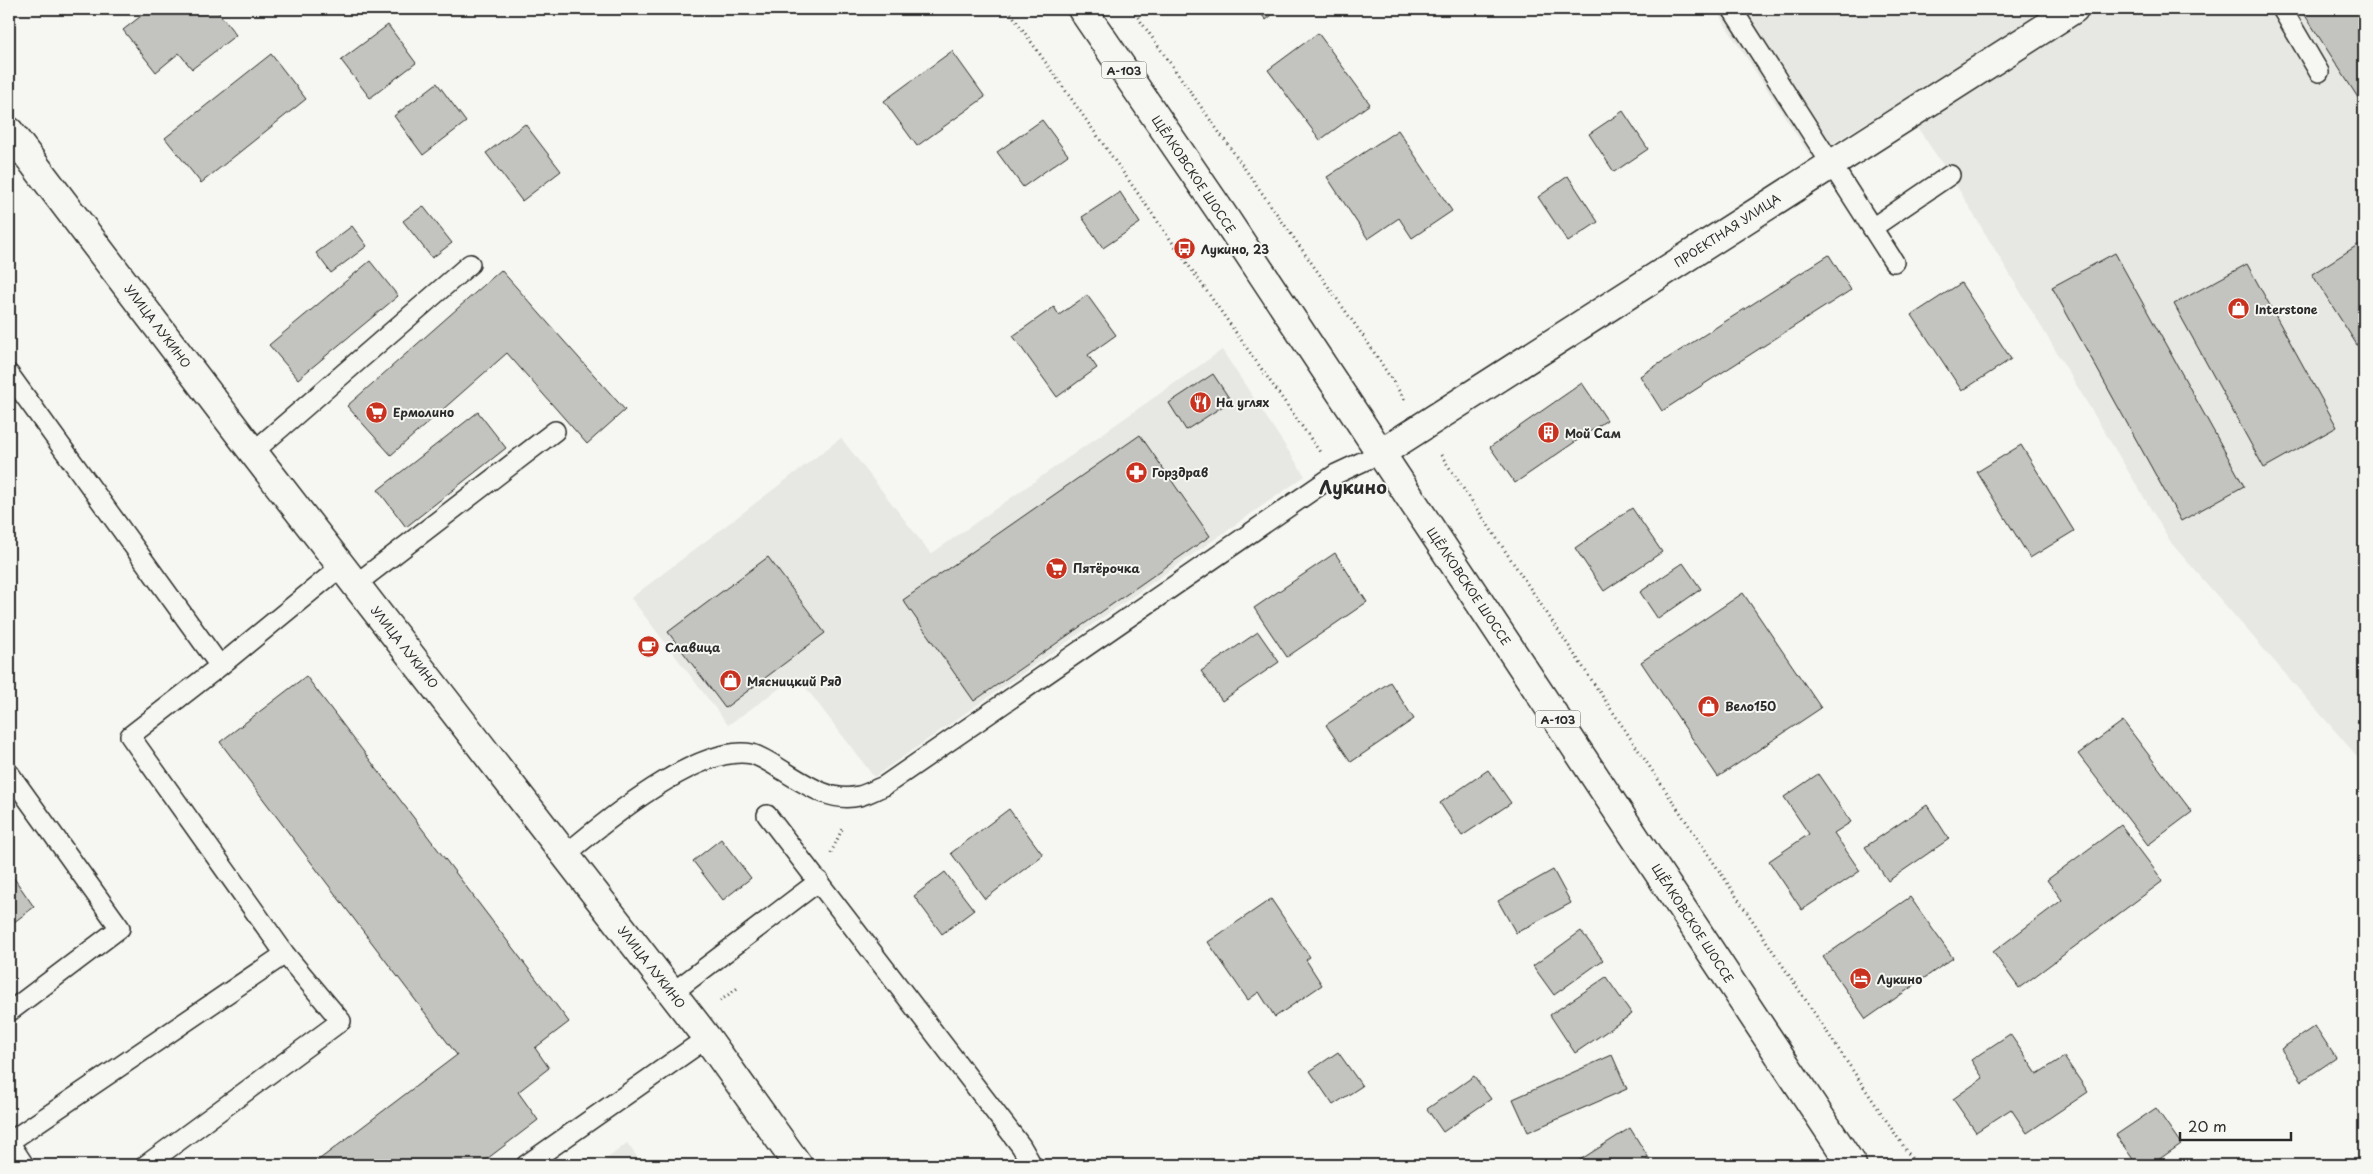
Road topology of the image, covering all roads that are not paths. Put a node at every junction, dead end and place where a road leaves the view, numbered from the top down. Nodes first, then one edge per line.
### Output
1 (1082, 9) edge
2 (1732, 9) edge
3 (2074, 9) edge
4 (2282, 9) edge
5 (2320, 72) dead end
6 (9, 131) edge
7 (1831, 163) junction
8 (1950, 175) dead end
9 (1872, 228) junction
10 (1894, 262) dead end
11 (470, 264) dead end
12 (9, 374) edge
13 (555, 431) dead end
14 (254, 452) junction
15 (1380, 452) junction
16 (349, 574) junction
17 (220, 666) junction
18 (9, 773) edge
19 (767, 815) dead end
20 (565, 854) junction
21 (819, 881) junction
22 (285, 954) junction
23 (672, 993) junction
24 (9, 1012) edge
25 (707, 1038) junction
26 (9, 1142) edge
27 (534, 1163) edge
28 (24, 1165) edge
29 (146, 1165) edge
30 (798, 1165) edge
31 (1032, 1165) edge
32 (1852, 1165) edge

1 - 15 street, ЩЁЛКОВСКОЕ ШОССЕ / А-103
2 - 7 lane
3 - 7 street, ПРОЕКТНАЯ УЛИЦА
4 - 5 lane
6 - 14 street, УЛИЦА ЛУКИНО
7 - 9 lane
7 - 15 street, ПРОЕКТНАЯ УЛИЦА
8 - 9 lane
9 - 10 lane
11 - 14 lane
12 - 17 lane
13 - 16 lane
14 - 16 street, УЛИЦА ЛУКИНО
15 - 20 lane
15 - 32 street, ЩЁЛКОВСКОЕ ШОССЕ / А-103
16 - 17 lane
16 - 20 street, УЛИЦА ЛУКИНО
17 - 22 lane
18 - 24 lane
19 - 21 lane
20 - 23 street, УЛИЦА ЛУКИНО
21 - 23 lane
21 - 31 lane
22 - 26 lane
22 - 29 lane
23 - 25 street, УЛИЦА ЛУКИНО
25 - 27 lane
25 - 30 street, УЛИЦА ЛУКИНО
26 - 28 lane

